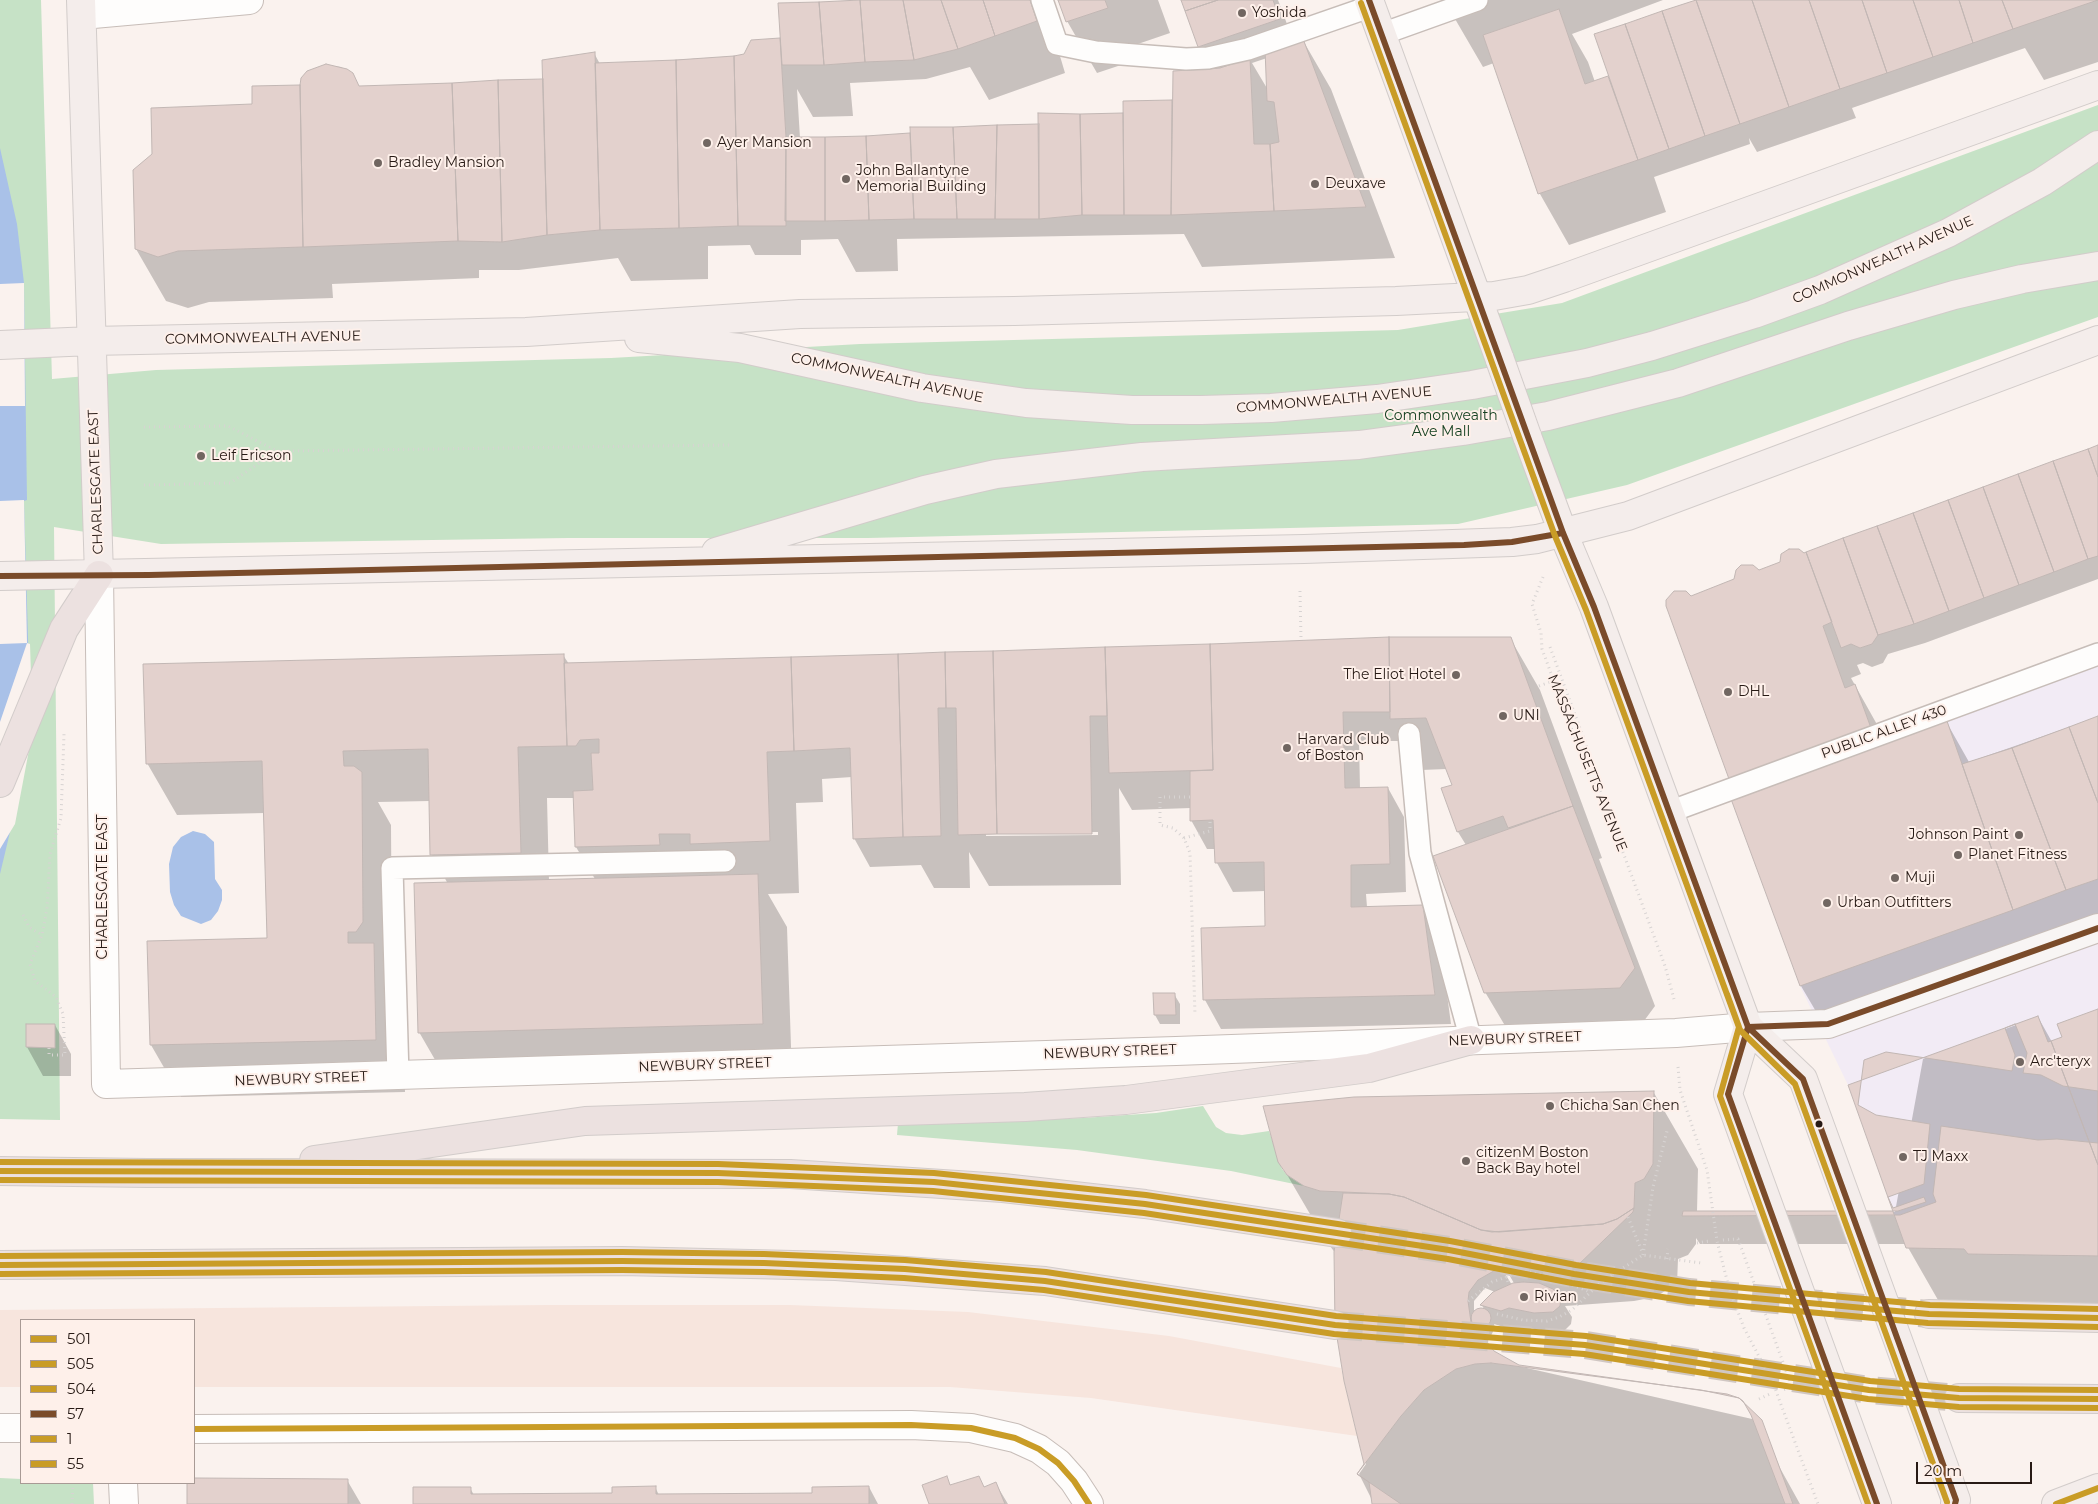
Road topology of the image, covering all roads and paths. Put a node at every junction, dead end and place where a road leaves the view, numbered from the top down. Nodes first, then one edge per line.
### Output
1 (249, 0) edge
2 (1042, 0) edge
3 (1477, 0) edge
4 (1370, 3) edge
5 (81, 8) edge
6 (1382, 34) junction
7 (2098, 85) edge
8 (2098, 145) edge
9 (2098, 266) edge
10 (1477, 298) junction
11 (526, 332) junction
12 (2098, 340) edge
13 (91, 341) junction
14 (0, 345) edge
15 (144, 427) dead end
16 (732, 445) dead end
17 (277, 451) junction
18 (144, 485) dead end
19 (1563, 533) junction
20 (638, 564) junction
21 (99, 574) junction
22 (13, 576) edge
23 (1300, 591) dead end
24 (1301, 640) dead end
25 (1550, 647) dead end
26 (2098, 654) edge
27 (1550, 682) dead end
28 (1539, 686) dead end
29 (65, 731) dead end
30 (1410, 734) dead end
31 (1598, 777) dead end
32 (0, 783) edge
33 (1190, 797) dead end
34 (1669, 812) junction
35 (1210, 820) dead end
36 (1184, 838) junction
37 (725, 861) dead end
38 (23, 915) dead end
39 (2098, 928) edge
40 (42, 935) junction
41 (1665, 966) dead end
42 (1195, 1024) dead end
43 (1748, 1027) junction
44 (1471, 1040) junction
45 (49, 1048) dead end
46 (398, 1076) junction
47 (106, 1084) joint
48 (1690, 1118) dead end
49 (1667, 1131) dead end
50 (2, 1171) edge
51 (217, 1173) junction
52 (1628, 1217) dead end
53 (1337, 1233) tunnel mouth
54 (1723, 1240) dead end
55 (1710, 1241) dead end
56 (1697, 1242) dead end
57 (1668, 1249) dead end
58 (1643, 1255) junction
59 (1667, 1259) junction
60 (1701, 1263) dead end
61 (2, 1265) edge
62 (1506, 1276) junction
63 (1509, 1285) dead end
64 (1590, 1292) junction
65 (1468, 1301) dead end
66 (1497, 1314) dead end
67 (1929, 1314) tunnel mouth
68 (2098, 1318) edge
69 (1335, 1325) tunnel mouth
70 (1783, 1390) dead end
71 (1770, 1394) dead end
72 (1959, 1398) tunnel mouth
73 (1759, 1399) dead end
74 (2098, 1399) edge
75 (195, 1429) edge
76 (73, 1484) edge
77 (123, 1484) edge
78 (2098, 1488) edge
79 (72, 1504) edge
80 (124, 1504) edge
81 (1089, 1504) edge
82 (1818, 1504) edge
83 (1877, 1504) edge
84 (1955, 1504) edge
85 (2056, 1504) edge

1 - 5 street
2 - 4 lane
3 - 6 lane
4 - 6 main road
5 - 13 main road, CHARLESGATE EAST
6 - 10 main road
7 - 10 main road, COMMONWEALTH AVENUE
8 - 11 main road, COMMONWEALTH AVENUE
9 - 20 main road
10 - 11 main road, COMMONWEALTH AVENUE
10 - 19 main road, bridge
11 - 13 main road, COMMONWEALTH AVENUE
12 - 19 main road
13 - 14 main road, COMMONWEALTH AVENUE
13 - 21 main road, CHARLESGATE EAST
15 - 17 path
16 - 17 path
17 - 18 path
19 - 20 main road
19 - 34 main road
19 - 41 path, MASSACHUSETTS AVENUE
20 - 21 main road
21 - 22 main road
21 - 32 highway
21 - 47 street, CHARLESGATE EAST
23 - 24 path
25 - 31 path
26 - 34 lane, PUBLIC ALLEY 430
27 - 28 path
29 - 40 path
30 - 44 lane
33 - 36 path
34 - 43 main road
35 - 36 path
36 - 42 path
37 - 46 lane
38 - 40 path
39 - 43 main road, NEWBURY STREET
40 - 45 path
43 - 44 street, NEWBURY STREET
43 - 83 main road
43 - 84 main road
44 - 46 street, NEWBURY STREET
44 - 51 highway
46 - 47 street, NEWBURY STREET
48 - 82 path
49 - 58 path
50 - 51 highway
51 - 53 highway
52 - 58 path
54 - 70 path
55 - 56 path
57 - 59 path
58 - 59 path
58 - 64 path
59 - 60 path
61 - 69 highway
62 - 63 path
62 - 64 path
62 - 65 path
64 - 66 path
67 - 68 highway
71 - 73 path
72 - 74 highway
75 - 81 street
76 - 79 path
77 - 80 street
78 - 85 main road

